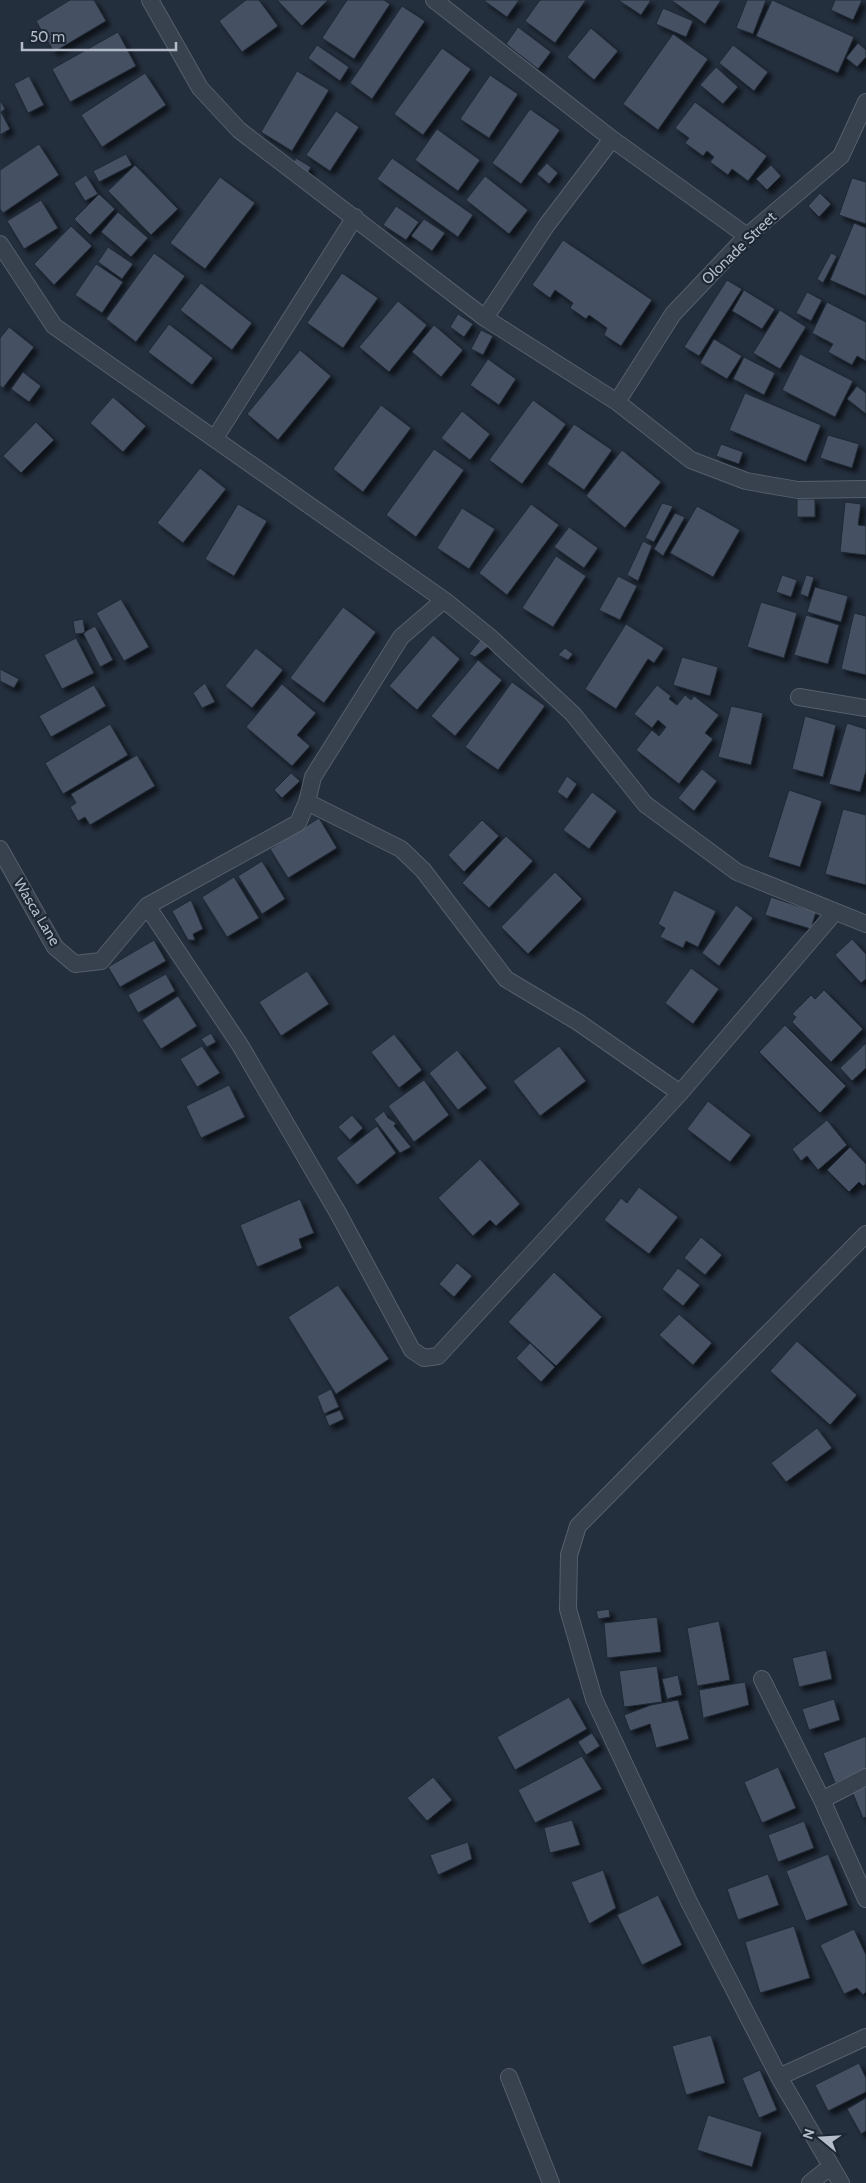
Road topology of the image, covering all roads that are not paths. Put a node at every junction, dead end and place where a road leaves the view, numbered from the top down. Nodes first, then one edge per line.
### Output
1 (150, 0) edge
2 (434, 0) edge
3 (866, 102) edge
4 (612, 139) junction
5 (355, 217) junction
6 (747, 236) junction
7 (0, 244) edge
8 (485, 318) junction
9 (617, 402) junction
10 (215, 438) junction
11 (866, 489) edge
12 (444, 600) junction
13 (799, 697) dead end
14 (866, 708) edge
15 (307, 802) junction
16 (0, 849) edge
17 (147, 906) junction
18 (835, 912) junction
19 (866, 924) edge
20 (680, 1093) junction
21 (866, 1234) edge
22 (762, 1679) dead end
23 (866, 1777) edge
24 (822, 1800) junction
25 (866, 1899) edge
26 (866, 2037) edge
27 (778, 2076) junction
28 (508, 2077) dead end
29 (830, 2168) junction
30 (551, 2183) edge
31 (810, 2183) edge
32 (841, 2183) edge

1 - 5 street
2 - 4 street
3 - 6 street, Olonade Street
4 - 6 street
4 - 8 street
5 - 8 street
5 - 10 street
6 - 9 street, Olonade Street
7 - 10 street
8 - 9 street
9 - 11 street
10 - 12 street
12 - 15 street
12 - 18 street
13 - 14 street
15 - 17 street
15 - 20 street
16 - 17 street, Wasca Lane
17 - 20 street
18 - 19 street
18 - 20 street
21 - 27 street
22 - 24 street
23 - 24 street
24 - 25 street
26 - 27 street
27 - 29 street
28 - 30 street
29 - 31 street
29 - 32 street

